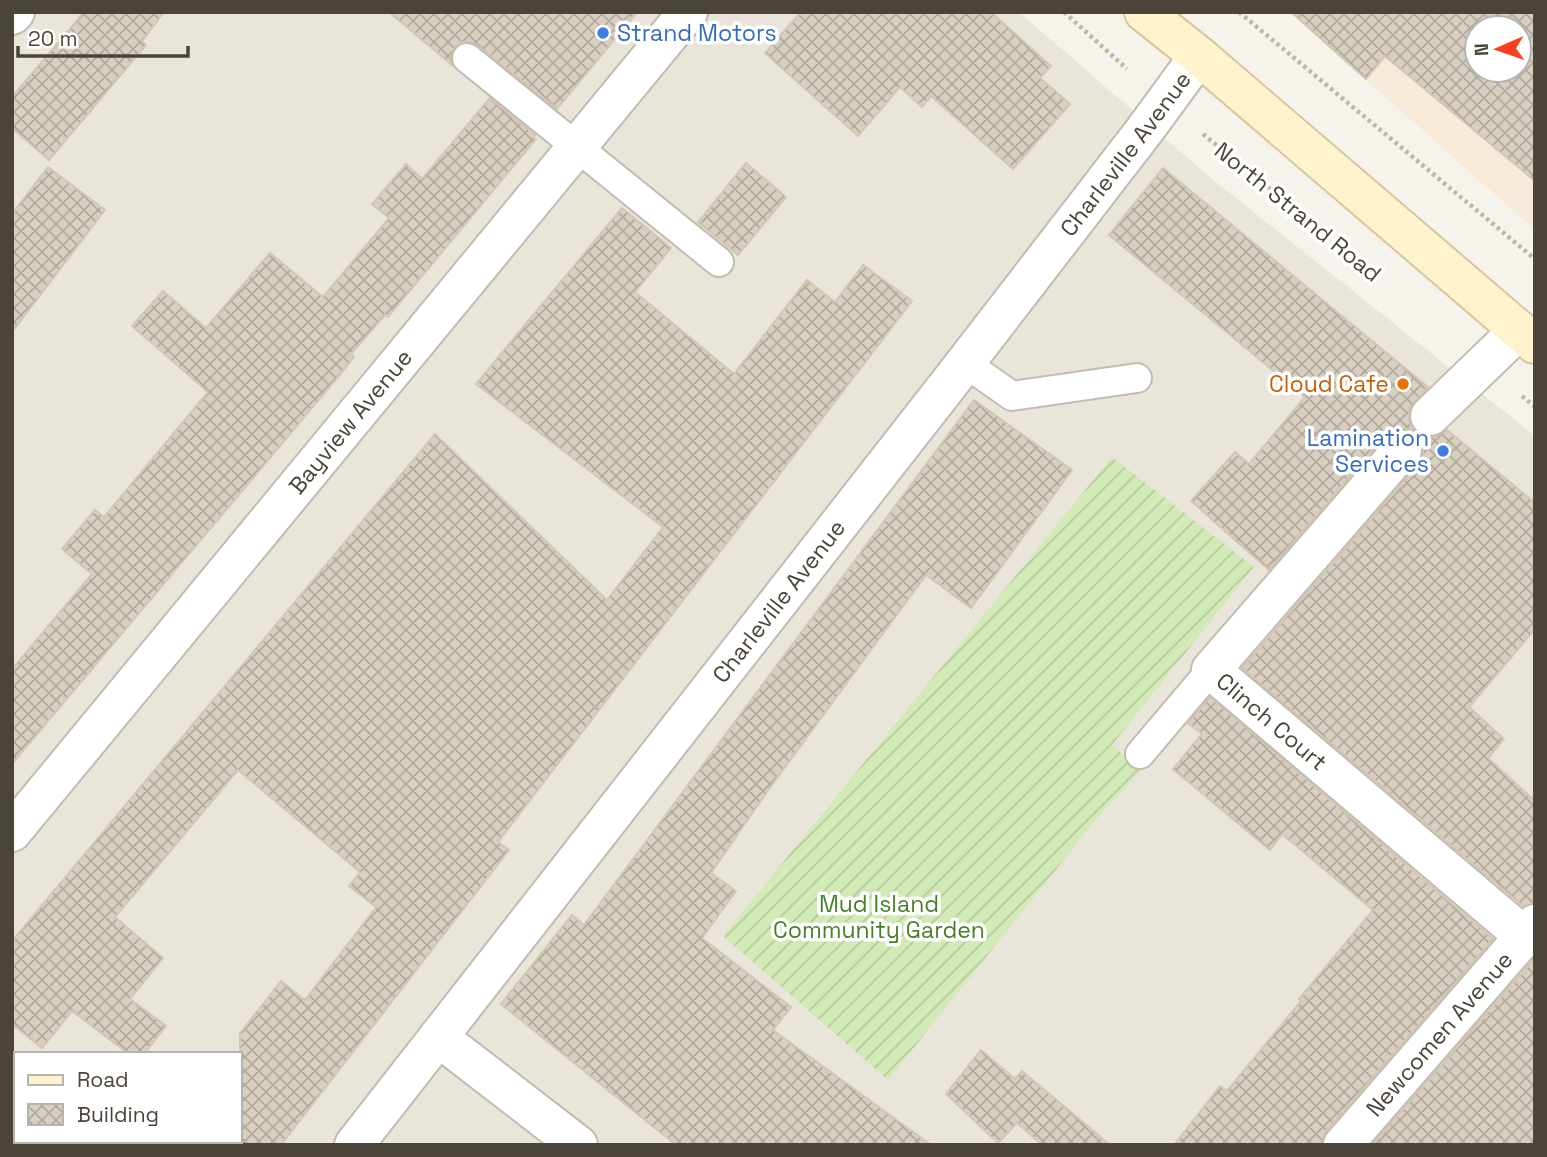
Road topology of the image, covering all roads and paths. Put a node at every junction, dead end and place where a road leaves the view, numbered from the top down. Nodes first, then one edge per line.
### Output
1 (688, 12) edge
2 (1064, 12) edge
3 (1144, 12) edge
4 (1239, 12) edge
5 (1199, 56) junction
6 (467, 58) dead end
7 (1164, 103) junction
8 (578, 146) junction
9 (1335, 242) dead end
10 (1535, 259) edge
11 (719, 262) dead end
12 (1527, 337) edge
13 (965, 363) junction
14 (1484, 364) junction
15 (1137, 378) dead end
16 (1535, 407) edge
17 (1430, 416) dead end
18 (1402, 450) dead end
19 (1211, 670) junction
20 (1140, 754) dead end
21 (12, 832) edge
22 (1529, 930) edge
23 (438, 1037) junction
24 (355, 1145) edge
25 (578, 1145) edge
26 (1343, 1145) edge

1 - 8 street, Bayview Avenue
2 - 7 path, North Strand Road
3 - 5 main road
4 - 10 path
5 - 7 street, Charleville Avenue
5 - 12 main road
6 - 8 lane
7 - 9 path, North Strand Road
7 - 13 street, Charleville Avenue
8 - 11 lane
8 - 21 street, Bayview Avenue
12 - 14 street
13 - 15 lane
13 - 23 street, Charleville Avenue
14 - 16 path
14 - 17 street
18 - 19 street, Clinch Court
19 - 20 lane
19 - 22 street, Clinch Court
22 - 26 street, Newcomen Avenue
23 - 24 street, Charleville Avenue
23 - 25 street

